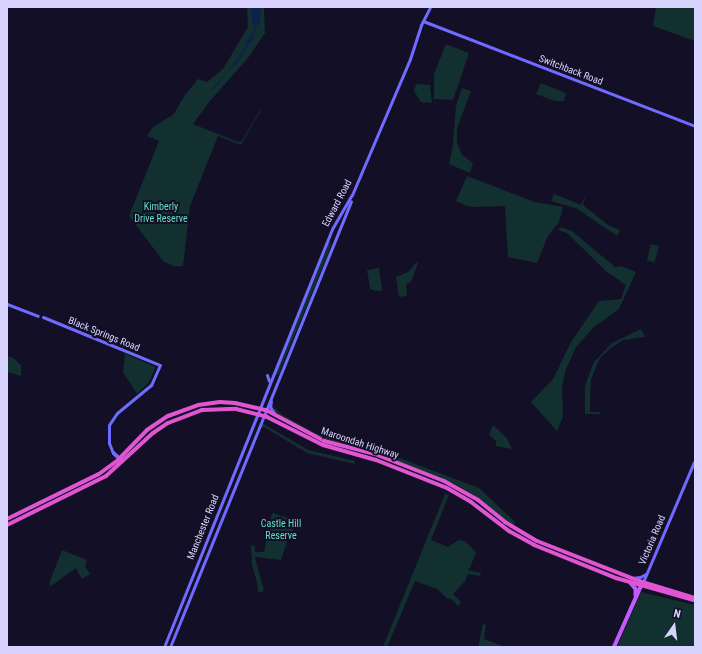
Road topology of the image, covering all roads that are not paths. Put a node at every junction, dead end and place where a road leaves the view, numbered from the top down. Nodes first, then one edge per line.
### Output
1 (430, 7) edge
2 (424, 22) junction
3 (695, 126) edge
4 (367, 163) junction
5 (333, 226) junction
6 (340, 228) junction
7 (327, 239) junction
8 (334, 242) junction
9 (7, 304) edge
10 (267, 375) dead end
11 (272, 377) junction
12 (278, 379) junction
13 (265, 395) junction
14 (272, 395) junction
15 (259, 408) junction
16 (266, 410) junction
17 (257, 413) junction
18 (274, 413) junction
19 (263, 415) junction
20 (261, 421) junction
21 (280, 422) junction
22 (112, 451) junction
23 (241, 454) junction
24 (247, 456) junction
25 (117, 460) junction
26 (694, 460) edge
27 (123, 462) junction
28 (416, 470) junction
29 (414, 475) junction
30 (7, 519) edge
31 (7, 525) edge
32 (647, 572) junction
33 (192, 576) junction
34 (198, 578) junction
35 (630, 580) junction
36 (642, 584) junction
37 (635, 598) junction
38 (695, 600) edge
39 (174, 622) junction
40 (180, 623) junction
41 (164, 647) edge
42 (170, 647) edge
43 (614, 647) edge

1 - 2 main road, Edward Road
2 - 3 main road, Switchback Road
2 - 4 main road, Edward Road
4 - 5 main road, Edward Road
4 - 6 main road, Edward Road
5 - 6 main road
5 - 7 main road, Edward Road
6 - 8 main road, Edward Road
7 - 8 main road
7 - 11 main road, Edward Road
8 - 12 main road, Edward Road
9 - 22 main road, Black Springs Road
10 - 13 main road
11 - 12 main road
11 - 13 main road, Edward Road
12 - 14 main road, Edward Road
13 - 15 main road, Edward Road
14 - 16 main road, Edward Road
14 - 18 main road
15 - 16 highway, Maroondah Highway
15 - 17 main road, Edward Road
15 - 25 highway, Maroondah Highway
16 - 18 highway, Maroondah Highway
16 - 19 main road, Edward Road
17 - 19 highway, Maroondah Highway
17 - 23 main road, Manchester Road
17 - 27 highway, Maroondah Highway
18 - 28 highway, Maroondah Highway
19 - 20 main road, Manchester Road
19 - 21 highway, Maroondah Highway
20 - 21 main road
20 - 24 main road, Manchester Road
21 - 29 highway, Maroondah Highway
22 - 25 main road
22 - 25 main road
23 - 24 main road
23 - 33 main road, Manchester Road
24 - 34 main road, Manchester Road
25 - 27 main road
25 - 30 highway, Maroondah Highway
26 - 32 main road, Victoria Road
27 - 31 highway, Maroondah Highway
28 - 29 highway
28 - 35 highway, Maroondah Highway
29 - 35 highway, Maroondah Highway
32 - 35 main road
32 - 36 main road, Victoria Road
33 - 34 main road
33 - 39 main road, Manchester Road
34 - 40 main road, Manchester Road
35 - 36 highway, Maroondah Highway
35 - 37 main road
36 - 37 main road
36 - 38 highway, Maroondah Highway
37 - 43 main road
39 - 40 main road
39 - 41 main road, Manchester Road
40 - 42 main road, Manchester Road

